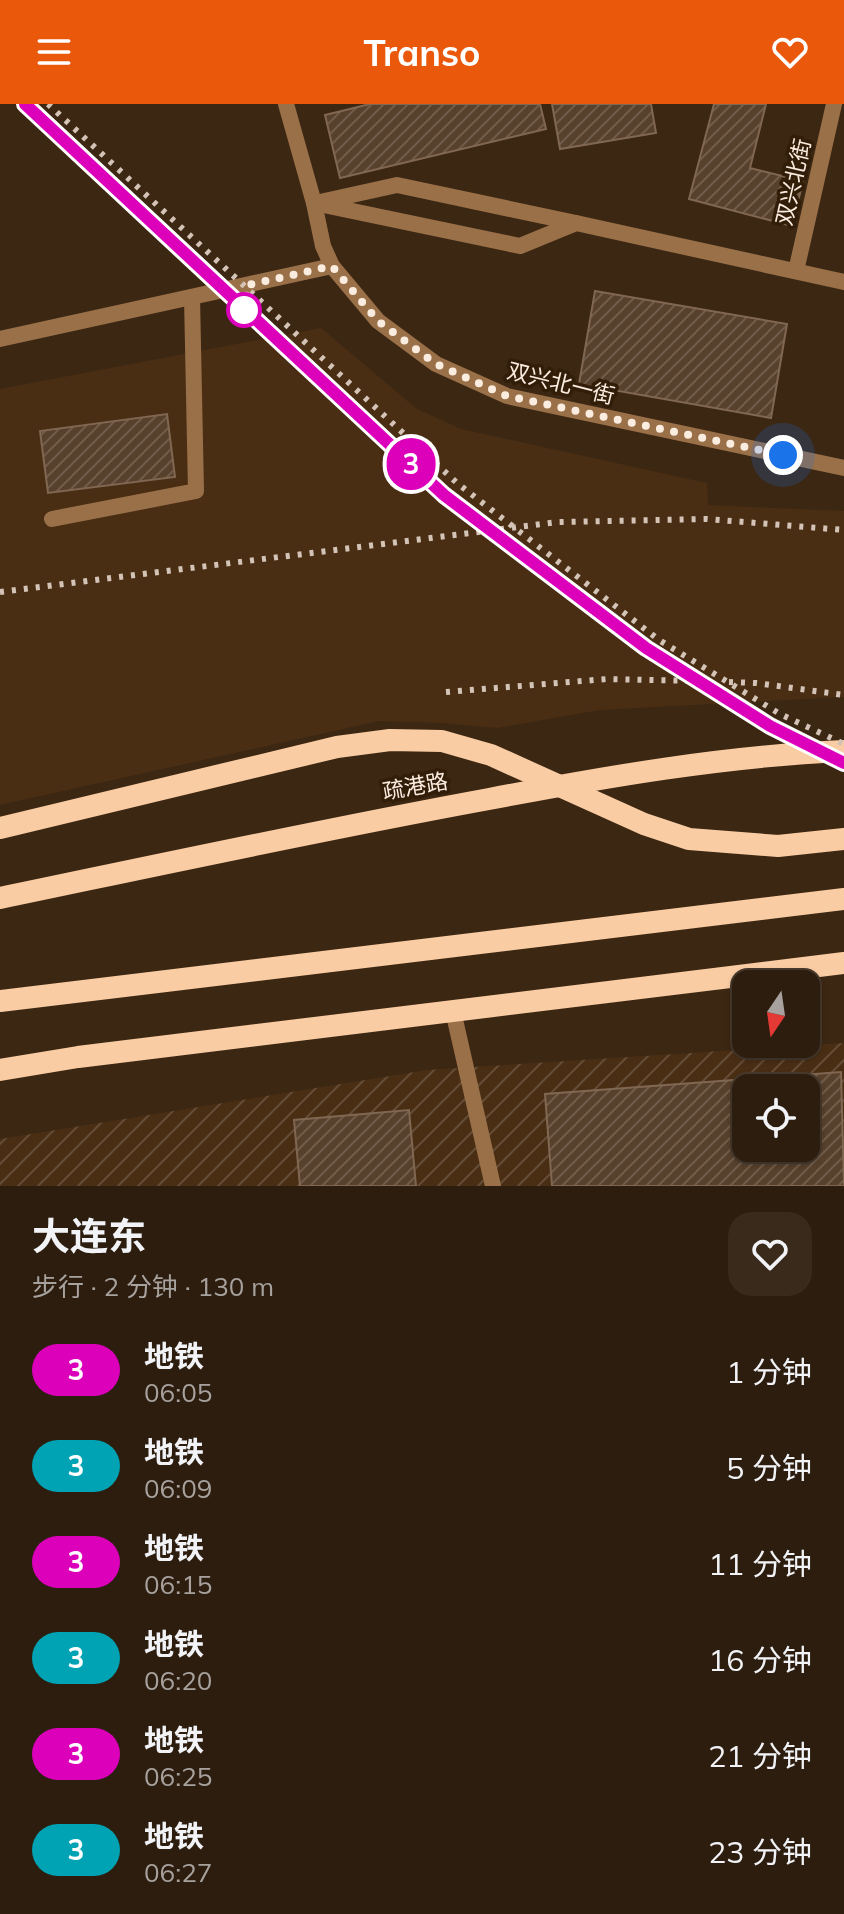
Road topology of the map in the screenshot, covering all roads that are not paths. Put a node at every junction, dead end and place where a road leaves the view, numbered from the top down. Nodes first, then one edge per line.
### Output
1 (286, 104) edge
2 (834, 104) edge
3 (314, 203) junction
4 (576, 223) junction
5 (332, 266) junction
6 (796, 271) junction
7 (844, 282) edge
8 (192, 297) junction
9 (0, 339) edge
10 (844, 468) edge
11 (52, 519) dead end
12 (844, 751) edge
13 (0, 828) edge
14 (844, 839) edge
15 (0, 898) edge
16 (844, 899) edge
17 (844, 963) edge
18 (0, 1001) edge
19 (453, 1011) junction
20 (0, 1070) edge
21 (493, 1186) edge

1 - 3 street, 双兴北一街
2 - 6 street, 双兴北街
3 - 4 street
3 - 4 street
3 - 5 street, 双兴北一街
4 - 6 street
5 - 8 street
5 - 10 street, 双兴北一街
6 - 7 street
8 - 9 street
8 - 11 street
12 - 15 highway, 疏港路
13 - 14 highway
16 - 18 highway
17 - 19 highway
19 - 20 highway
19 - 21 street

